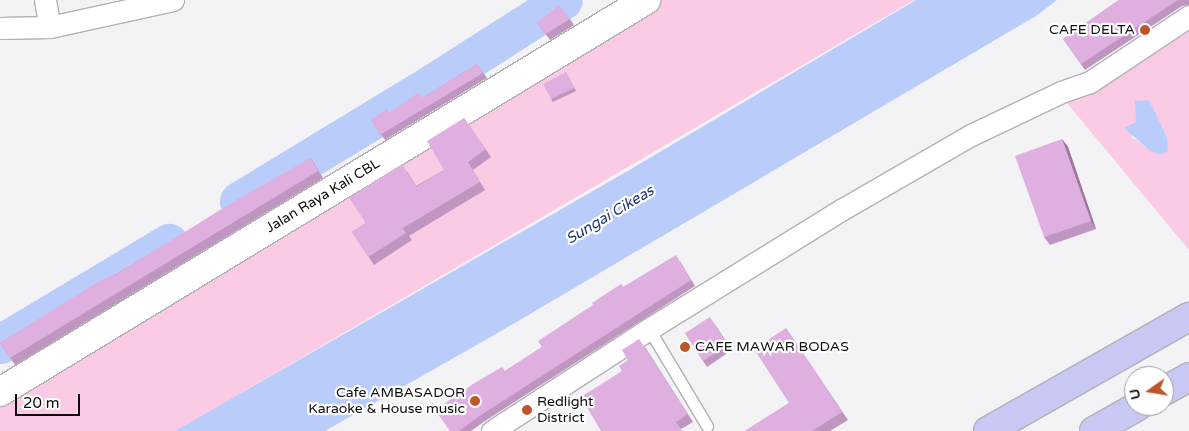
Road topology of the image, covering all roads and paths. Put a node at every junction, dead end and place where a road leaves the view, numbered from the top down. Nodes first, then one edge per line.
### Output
1 (45, 0) edge
2 (173, 0) edge
3 (646, 0) edge
4 (1189, 16) edge
5 (50, 27) junction
6 (0, 28) edge
7 (1189, 317) edge
8 (650, 329) junction
9 (1189, 378) edge
10 (1174, 386) edge
11 (0, 392) edge
12 (1124, 414) edge
13 (707, 426) dead end
14 (492, 431) edge
15 (988, 431) edge
16 (1094, 431) edge

1 - 5 street
2 - 5 street
3 - 11 main road, Jalan Raya Kali CBL
4 - 8 street
5 - 6 street
7 - 15 highway
8 - 13 lane
8 - 14 street
9 - 10 highway
12 - 16 highway

